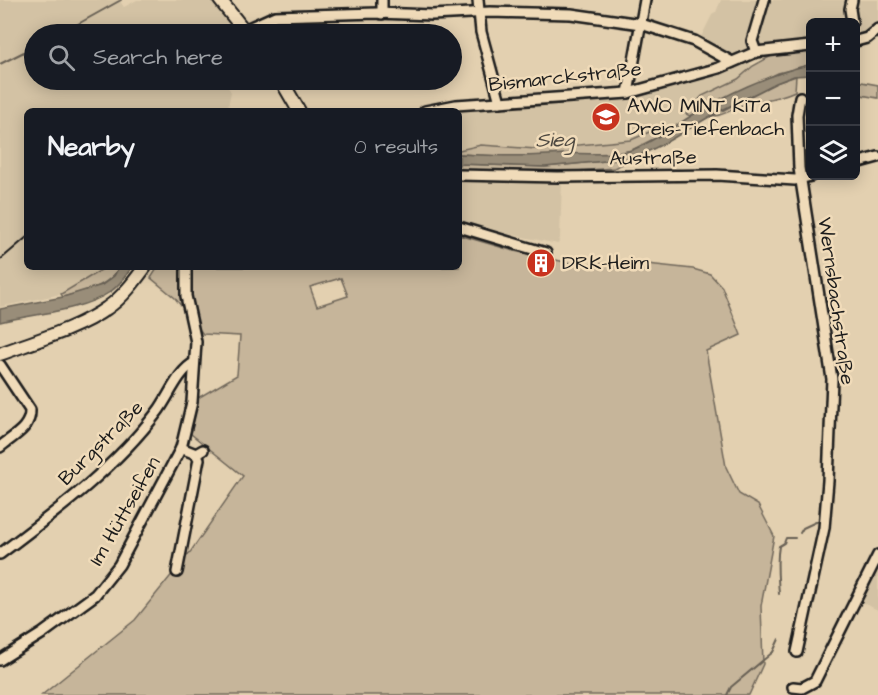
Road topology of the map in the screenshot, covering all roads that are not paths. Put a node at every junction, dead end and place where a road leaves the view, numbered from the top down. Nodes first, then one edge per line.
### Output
1 (220, 0) edge
2 (382, 0) edge
3 (478, 0) edge
4 (645, 0) edge
5 (764, 0) edge
6 (852, 0) edge
7 (480, 13) junction
8 (382, 14) junction
9 (851, 18) edge
10 (239, 24) edge
11 (260, 24) edge
12 (640, 24) junction
13 (878, 29) edge
14 (860, 40) edge
15 (806, 46) edge
16 (756, 52) junction
17 (732, 63) junction
18 (287, 90) edge
19 (628, 93) junction
20 (800, 97) dead end
21 (501, 102) junction
22 (297, 108) edge
23 (440, 108) edge
24 (878, 157) edge
25 (860, 162) edge
26 (462, 175) edge
27 (806, 177) edge
28 (806, 180) edge
29 (462, 227) edge
30 (546, 253) dead end
31 (143, 270) edge
32 (186, 270) edge
33 (0, 354) edge
34 (194, 363) junction
35 (0, 365) edge
36 (0, 447) edge
37 (181, 448) junction
38 (0, 554) edge
39 (878, 555) edge
40 (177, 572) dead end
41 (797, 652) dead end
42 (0, 660) edge
43 (793, 687) dead end

1 - 10 street
2 - 8 street
3 - 7 street
4 - 12 street
5 - 16 street
6 - 9 street
7 - 8 street
7 - 12 street
7 - 21 street
8 - 11 street
12 - 17 street
12 - 19 street
13 - 14 street
15 - 16 street, Bismarckstraße
16 - 17 street, Bismarckstraße
17 - 19 street, Bismarckstraße
18 - 22 street
19 - 21 street, Bismarckstraße
20 - 27 street, Wernsbachstraße
21 - 23 street, Bismarckstraße
24 - 25 street
26 - 27 street, Austraße
28 - 41 street, Wernsbachstraße
29 - 30 street
31 - 33 street
32 - 34 street
34 - 37 street, Im Hüttseifen
34 - 38 street, Burgstraße
35 - 36 street
37 - 40 street
37 - 42 street, Im Hüttseifen
39 - 43 street

